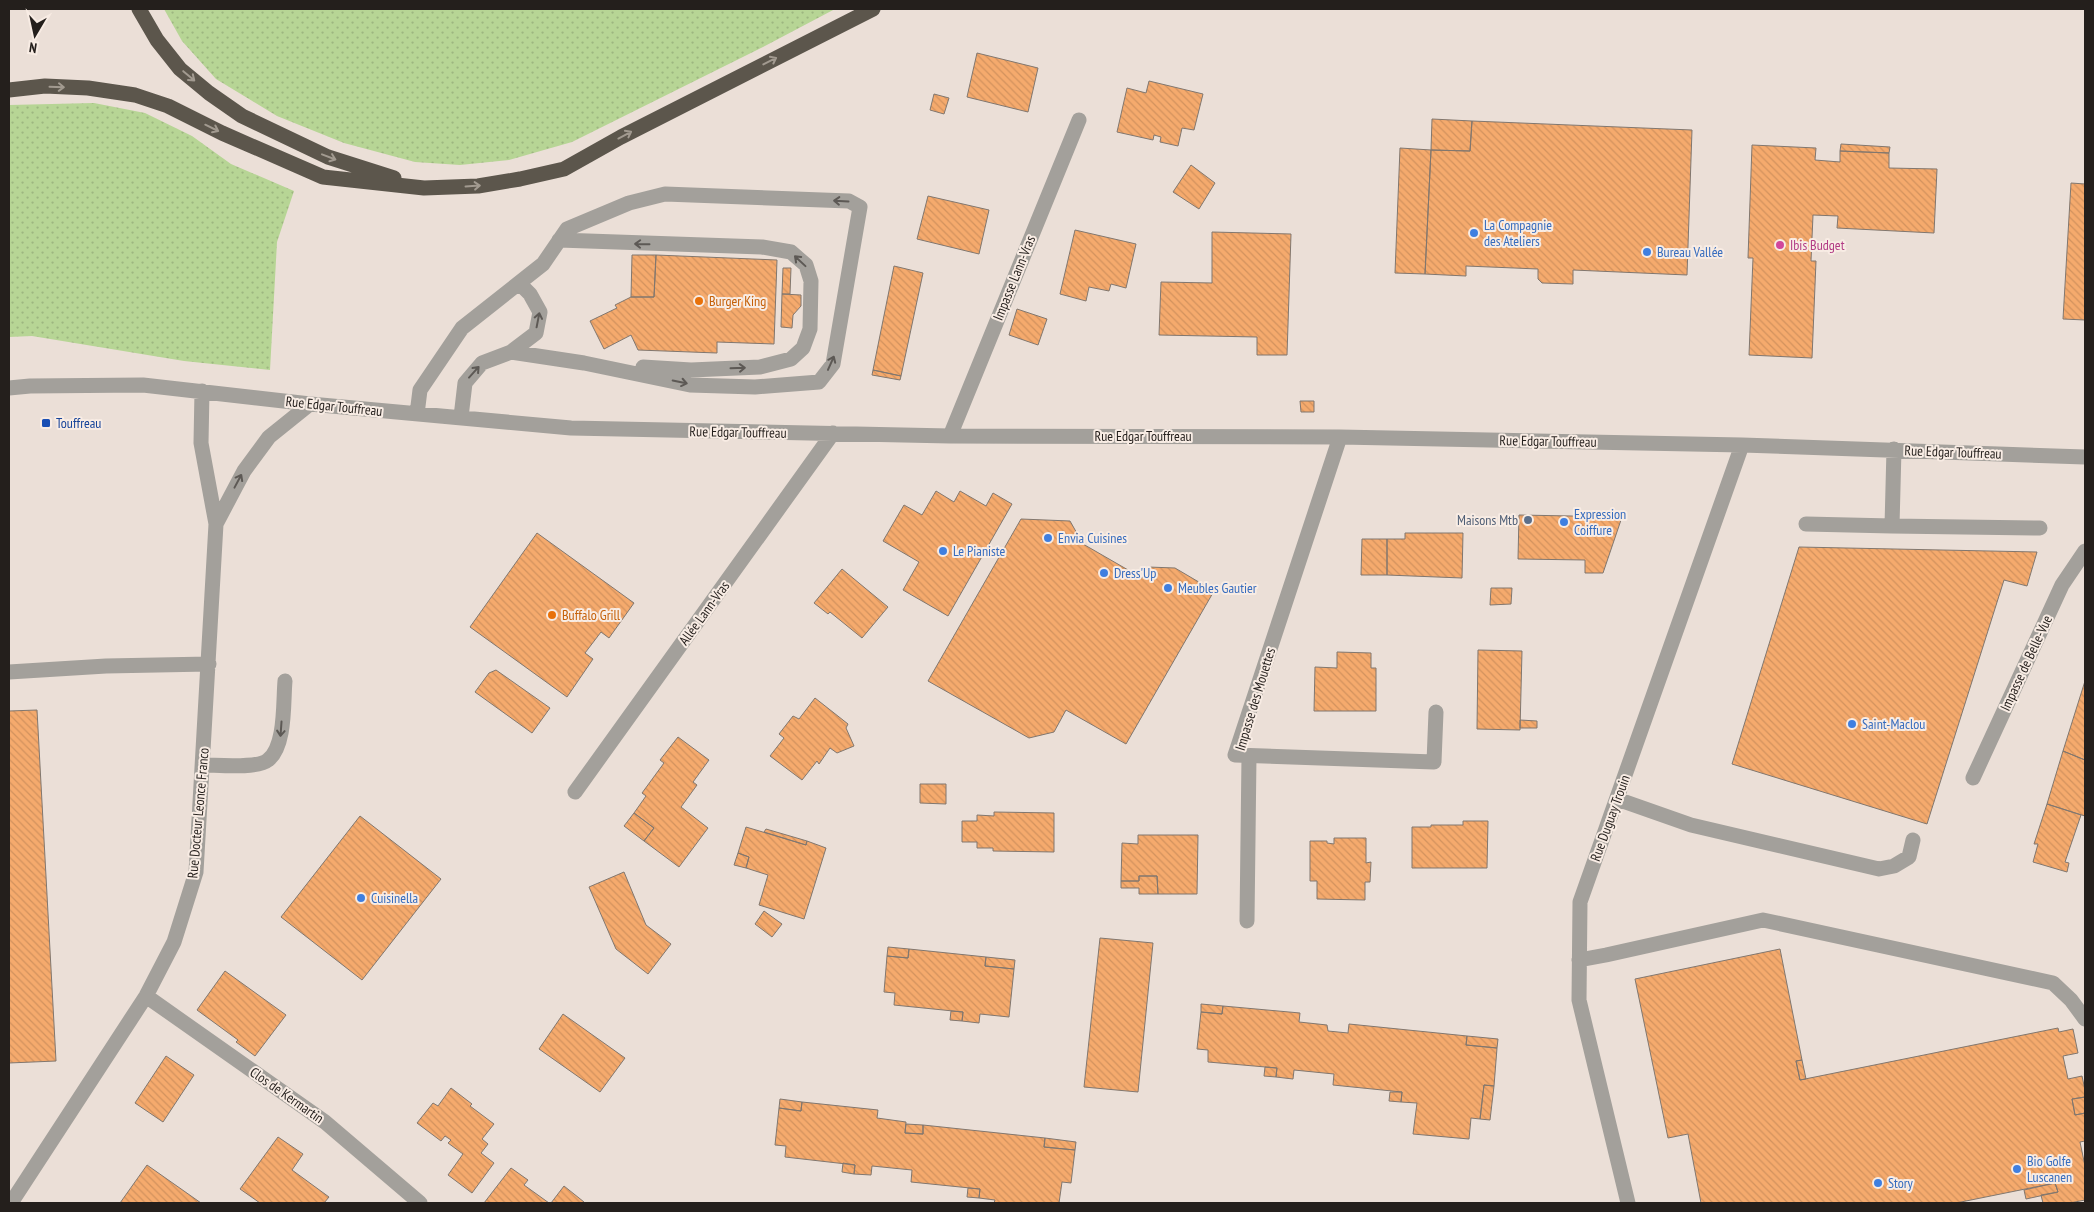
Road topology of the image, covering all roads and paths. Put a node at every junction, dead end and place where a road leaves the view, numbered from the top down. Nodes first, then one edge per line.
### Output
1 (139, 9) edge
2 (873, 9) edge
3 (9, 90) edge
4 (1079, 120) dead end
5 (424, 188) junction
6 (559, 240) junction
7 (519, 283) junction
8 (511, 352) junction
9 (584, 363) junction
10 (9, 388) edge
11 (202, 391) junction
12 (310, 404) junction
13 (416, 414) junction
14 (461, 417) junction
15 (833, 433) junction
16 (950, 436) junction
17 (1340, 437) junction
18 (1742, 445) junction
19 (1894, 449) junction
20 (2085, 457) edge
21 (216, 524) junction
22 (1806, 524) dead end
23 (1892, 526) junction
24 (2040, 528) dead end
25 (2085, 551) edge
26 (209, 664) junction
27 (9, 672) edge
28 (285, 681) dead end
29 (1436, 712) dead end
30 (1250, 756) junction
31 (203, 764) junction
32 (1973, 778) dead end
33 (575, 792) dead end
34 (1617, 799) junction
35 (1913, 840) dead end
36 (1247, 921) dead end
37 (1579, 960) junction
38 (146, 996) junction
39 (2085, 1018) edge
40 (11, 1203) edge
41 (420, 1203) edge
42 (1628, 1203) edge

1 -> 5 highway
5 -> 2 highway
3 -> 5 highway
4 - 16 street, Impasse Lann-Vras
6 - 7 street
9 -> 6 street
9 -> 6 street
8 -> 7 street
7 - 13 street
8 - 9 street
14 -> 8 street
10 - 11 street, Rue Edgar Touffreau
11 - 12 street, Rue Edgar Touffreau
11 - 21 street, Rue Docteur Leonce Franco
12 - 13 street, Rue Edgar Touffreau
21 -> 12 street, Rue Docteur Leonce Franco
13 - 14 street, Rue Edgar Touffreau
14 - 15 street, Rue Edgar Touffreau
15 - 16 street, Rue Edgar Touffreau
15 - 33 street, Allée Lann-Vras
16 - 17 street, Rue Edgar Touffreau
17 - 18 street, Rue Edgar Touffreau
17 - 30 street, Impasse des Mouettes
18 - 19 street, Rue Edgar Touffreau
18 - 34 street, Rue Duguay Trouin
19 - 20 street, Rue Edgar Touffreau
19 - 23 street
21 - 26 street, Rue Docteur Leonce Franco
22 - 23 street
23 - 24 street
25 - 32 street, Impasse de Belle-Vue
26 - 27 street
26 - 31 street, Rue Docteur Leonce Franco
28 -> 31 street
29 - 30 street, Impasse des Mouettes
30 - 36 street
31 - 38 street, Rue Docteur Leonce Franco
34 - 35 street
34 - 37 street, Rue Duguay Trouin
37 - 39 street
37 - 42 street, Rue Duguay Trouin
38 - 40 street, Rue Docteur Leonce Franco
38 - 41 street, Clos de Kermartin

